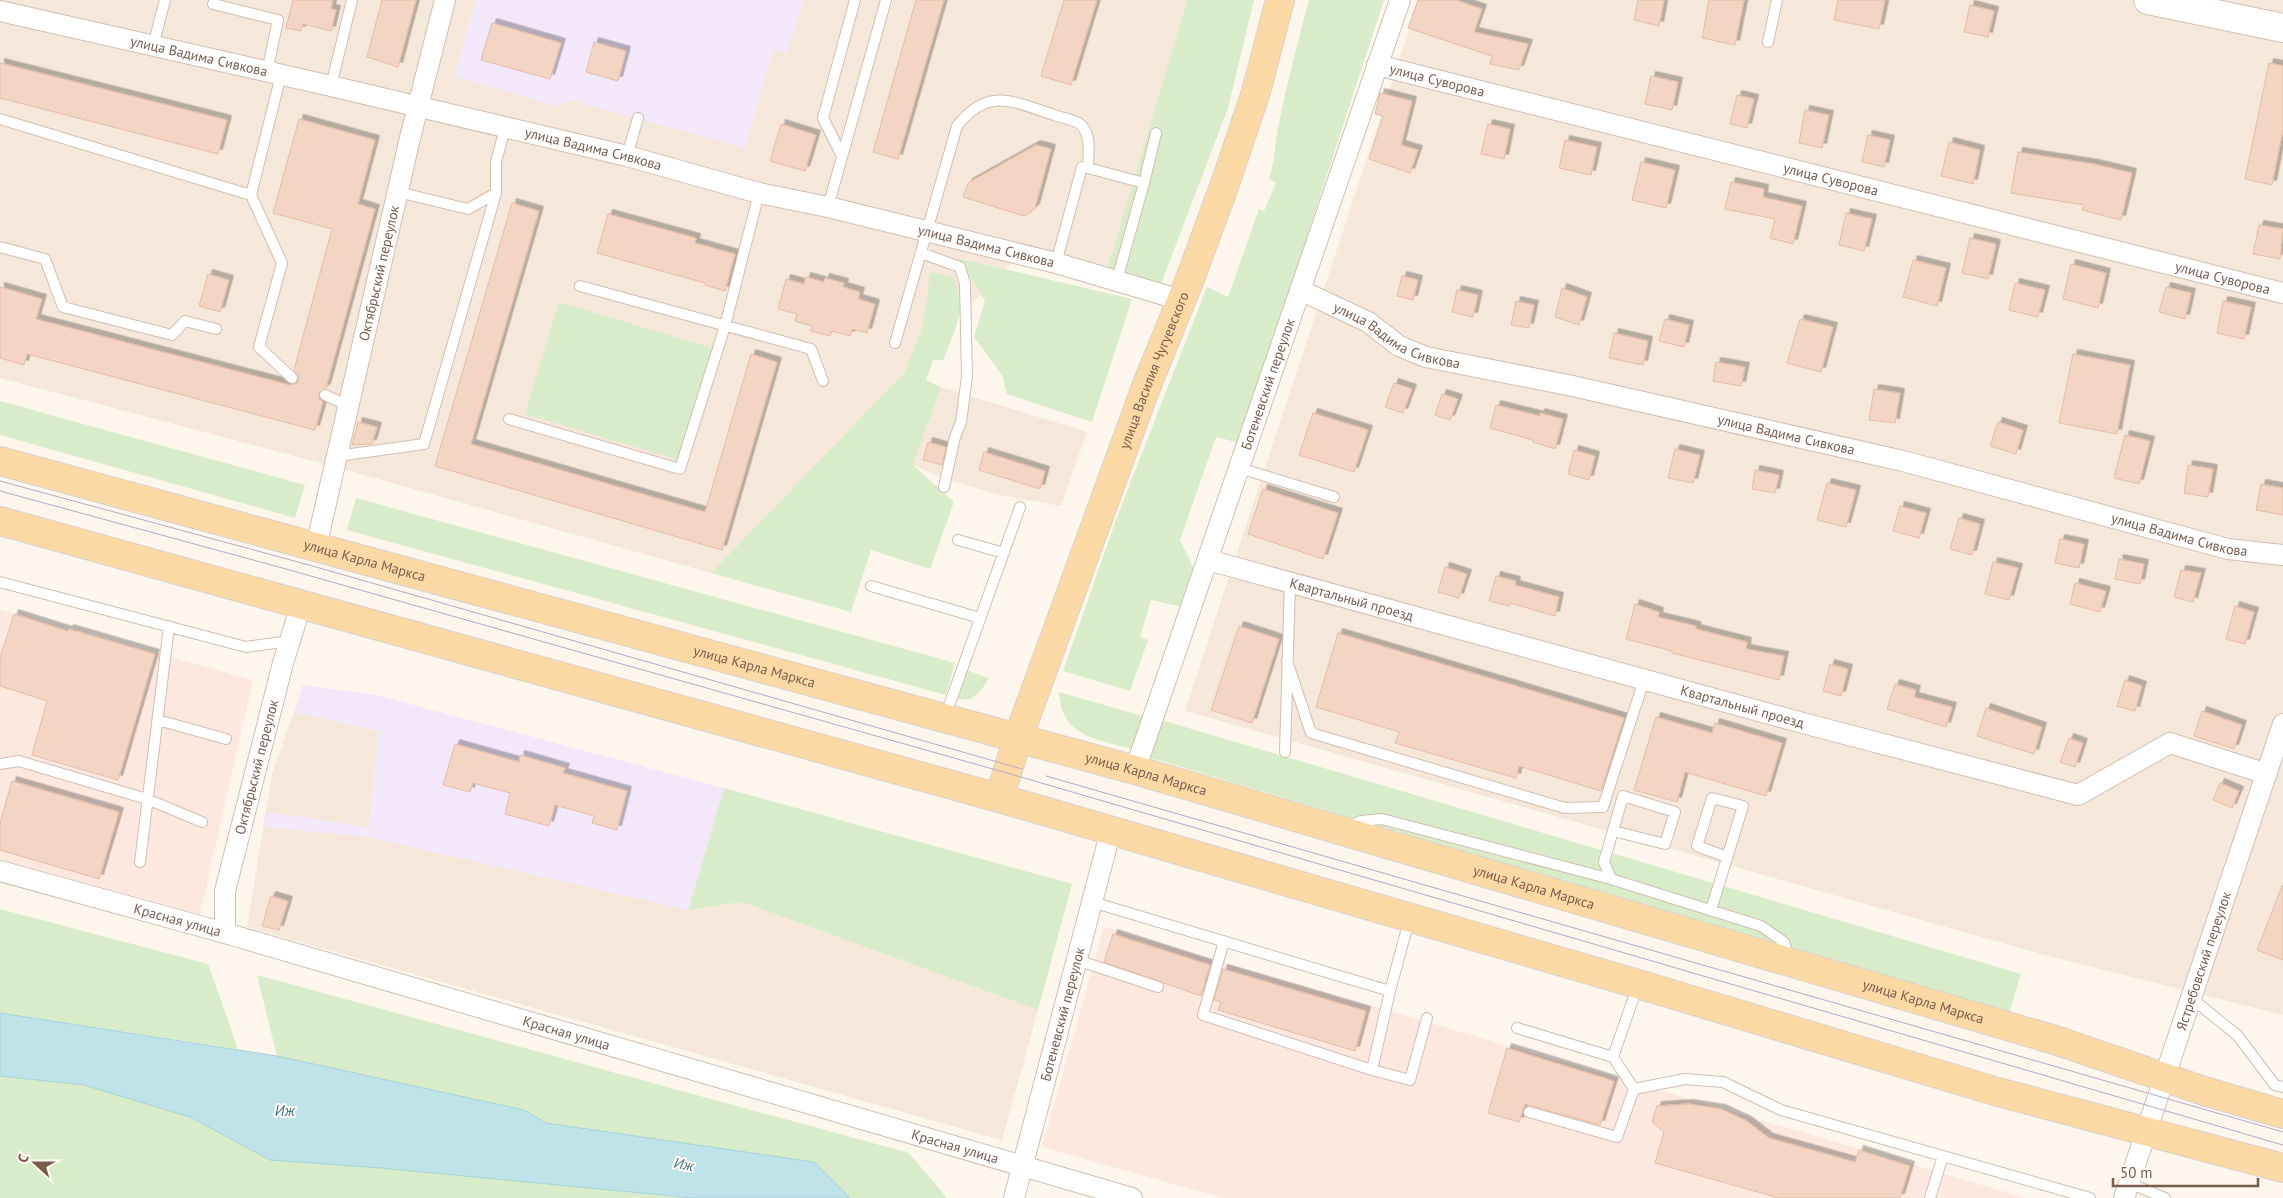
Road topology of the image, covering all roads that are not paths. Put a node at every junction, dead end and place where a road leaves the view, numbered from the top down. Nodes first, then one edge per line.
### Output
1 (166, 0) edge
2 (352, 0) edge
3 (446, 0) edge
4 (856, 0) edge
5 (886, 0) edge
6 (1280, 0) edge
7 (1400, 0) edge
8 (1777, 0) edge
9 (2148, 0) edge
10 (213, 4) dead end
11 (0, 11) edge
12 (2283, 28) edge
13 (1768, 42) dead end
14 (153, 46) junction
15 (1377, 65) junction
16 (274, 73) junction
17 (331, 86) junction
18 (419, 108) junction
19 (638, 118) dead end
20 (0, 119) edge
21 (505, 128) junction
22 (1156, 133) dead end
23 (627, 156) junction
24 (842, 156) junction
25 (1088, 168) junction
26 (1144, 183) junction
27 (398, 192) junction
28 (496, 193) junction
29 (759, 193) junction
30 (251, 195) junction
31 (828, 207) junction
32 (926, 232) junction
33 (0, 247) edge
34 (921, 253) junction
35 (1056, 263) junction
36 (1117, 280) junction
37 (580, 286) dead end
38 (1300, 290) junction
39 (2283, 293) edge
40 (1181, 300) junction
41 (724, 326) junction
42 (216, 329) dead end
43 (895, 343) dead end
44 (292, 378) dead end
45 (823, 381) dead end
46 (325, 395) dead end
47 (349, 406) junction
48 (509, 419) dead end
49 (337, 456) junction
50 (0, 461) edge
51 (1239, 468) junction
52 (944, 487) dead end
53 (1334, 496) dead end
54 (1020, 507) dead end
55 (0, 521) edge
56 (958, 540) dead end
57 (316, 547) junction
58 (1004, 553) junction
59 (2283, 555) edge
60 (1208, 560) junction
61 (0, 582) edge
62 (1290, 582) junction
63 (872, 586) dead end
64 (301, 605) junction
65 (980, 618) junction
66 (169, 626) junction
67 (290, 642) junction
68 (1287, 661) junction
69 (1644, 680) junction
70 (945, 718) junction
71 (158, 720) junction
72 (2283, 724) edge
73 (1018, 738) junction
74 (226, 739) dead end
75 (1285, 752) dead end
76 (0, 764) edge
77 (1135, 770) junction
78 (2267, 774) junction
79 (999, 798) junction
80 (147, 799) junction
81 (202, 822) dead end
82 (1111, 830) junction
83 (1342, 830) junction
84 (1613, 831) junction
85 (1727, 857) junction
86 (140, 862) dead end
87 (0, 870) edge
88 (1611, 879) junction
89 (1092, 902) junction
90 (1711, 910) junction
91 (1410, 917) junction
92 (225, 933) junction
93 (1224, 941) junction
94 (1077, 960) junction
95 (1790, 962) junction
96 (1638, 984) junction
97 (1158, 987) dead end
98 (1390, 991) junction
99 (2190, 997) junction
100 (1427, 1018) dead end
101 (1516, 1028) dead end
102 (1614, 1057) junction
103 (1372, 1070) junction
104 (2164, 1077) junction
105 (2283, 1086) edge
106 (1634, 1089) junction
107 (1529, 1112) dead end
108 (2283, 1114) edge
109 (2146, 1132) junction
110 (1943, 1156) junction
111 (1022, 1167) junction
112 (2283, 1168) edge
113 (2126, 1191) edge
114 (2161, 1197) edge
115 (1014, 1198) edge
116 (1132, 1198) edge
117 (1930, 1198) edge
118 (2090, 1198) edge

1 - 14 lane
2 - 17 lane
3 - 18 street, Октябрьский переулок
4 - 24 lane
5 - 24 lane
6 - 40 main road, улица Василия Чугуевского
7 - 15 street, Ботеневский переулок
8 - 13 lane
9 - 12 street
10 - 16 lane
11 - 14 street, улица Вадима Сивкова
14 - 16 street, улица Вадима Сивкова
15 - 38 street, Ботеневский переулок
15 - 39 street, улица Суворова
16 - 17 street, улица Вадима Сивкова
16 - 30 lane
17 - 18 street, улица Вадима Сивкова
18 - 21 street, улица Вадима Сивкова
18 - 27 street, Октябрьский переулок
19 - 23 lane
20 - 30 lane
21 - 23 street, улица Вадима Сивкова
21 - 28 lane
22 - 26 lane
23 - 29 street, улица Вадима Сивкова
24 - 31 lane
25 - 26 lane
25 - 32 lane
25 - 35 lane
26 - 36 lane
27 - 28 lane
27 - 47 street, Октябрьский переулок
28 - 49 lane
29 - 31 street, улица Вадима Сивкова
29 - 41 lane
30 - 44 lane
31 - 32 street, улица Вадима Сивкова
32 - 34 lane
32 - 35 street, улица Вадима Сивкова
33 - 42 lane
34 - 43 lane
34 - 52 lane
35 - 36 street, улица Вадима Сивкова
36 - 40 street, улица Вадима Сивкова
37 - 41 lane
38 - 51 street, Ботеневский переулок
38 - 59 street, улица Вадима Сивкова
40 - 73 main road, улица Василия Чугуевского
41 - 45 lane
41 - 48 lane
46 - 47 lane
47 - 49 street, Октябрьский переулок
49 - 57 street, Октябрьский переулок
50 - 57 main road, улица Карла Маркса
51 - 53 lane
51 - 60 street, Ботеневский переулок
54 - 58 lane
55 - 64 main road
56 - 58 lane
57 - 70 main road, улица Карла Маркса
58 - 65 lane
60 - 62 street, Квартальный проезд
60 - 77 street, Ботеневский переулок
61 - 66 lane
62 - 68 lane
62 - 69 street, Квартальный проезд
63 - 65 lane
64 - 67 street, Октябрьский переулок
64 - 79 main road
65 - 70 lane
66 - 67 lane
66 - 71 lane
67 - 92 street, Октябрьский переулок
68 - 69 lane
68 - 75 lane
69 - 78 street, Квартальный проезд
70 - 73 main road, улица Карла Маркса
71 - 74 lane
71 - 80 lane
72 - 78 street, Ястребовский переулок
73 - 77 main road, улица Карла Маркса
73 - 79 main road, улица Василия Чугуевского
76 - 80 lane
77 - 83 main road, улица Карла Маркса
78 - 99 street, Ястребовский переулок
79 - 82 main road
80 - 81 lane
80 - 86 lane
82 - 89 street, Ботеневский переулок
82 - 91 main road
83 - 88 lane
83 - 95 main road, улица Карла Маркса
84 - 84 lane
84 - 88 lane
85 - 85 lane
85 - 90 lane
87 - 92 street, Красная улица
88 - 90 lane
89 - 93 lane
89 - 94 street, Ботеневский переулок
90 - 95 lane
91 - 96 main road
91 - 98 lane
92 - 111 street, Красная улица
93 - 98 lane
93 - 103 lane
94 - 97 lane
94 - 111 street, Ботеневский переулок
95 - 104 main road, улица Карла Маркса
96 - 102 lane
96 - 109 main road
98 - 103 lane
99 - 104 street, Ястребовский переулок
99 - 105 lane
100 - 103 lane
101 - 102 lane
102 - 106 lane
104 - 108 main road, улица Карла Маркса
104 - 109 street, Ястребовский переулок
106 - 107 lane
106 - 110 lane
109 - 112 main road
109 - 113 street, Ястребовский переулок
110 - 117 lane
110 - 118 lane
111 - 115 street, Ботеневский переулок
111 - 116 street, Красная улица
113 - 114 lane

